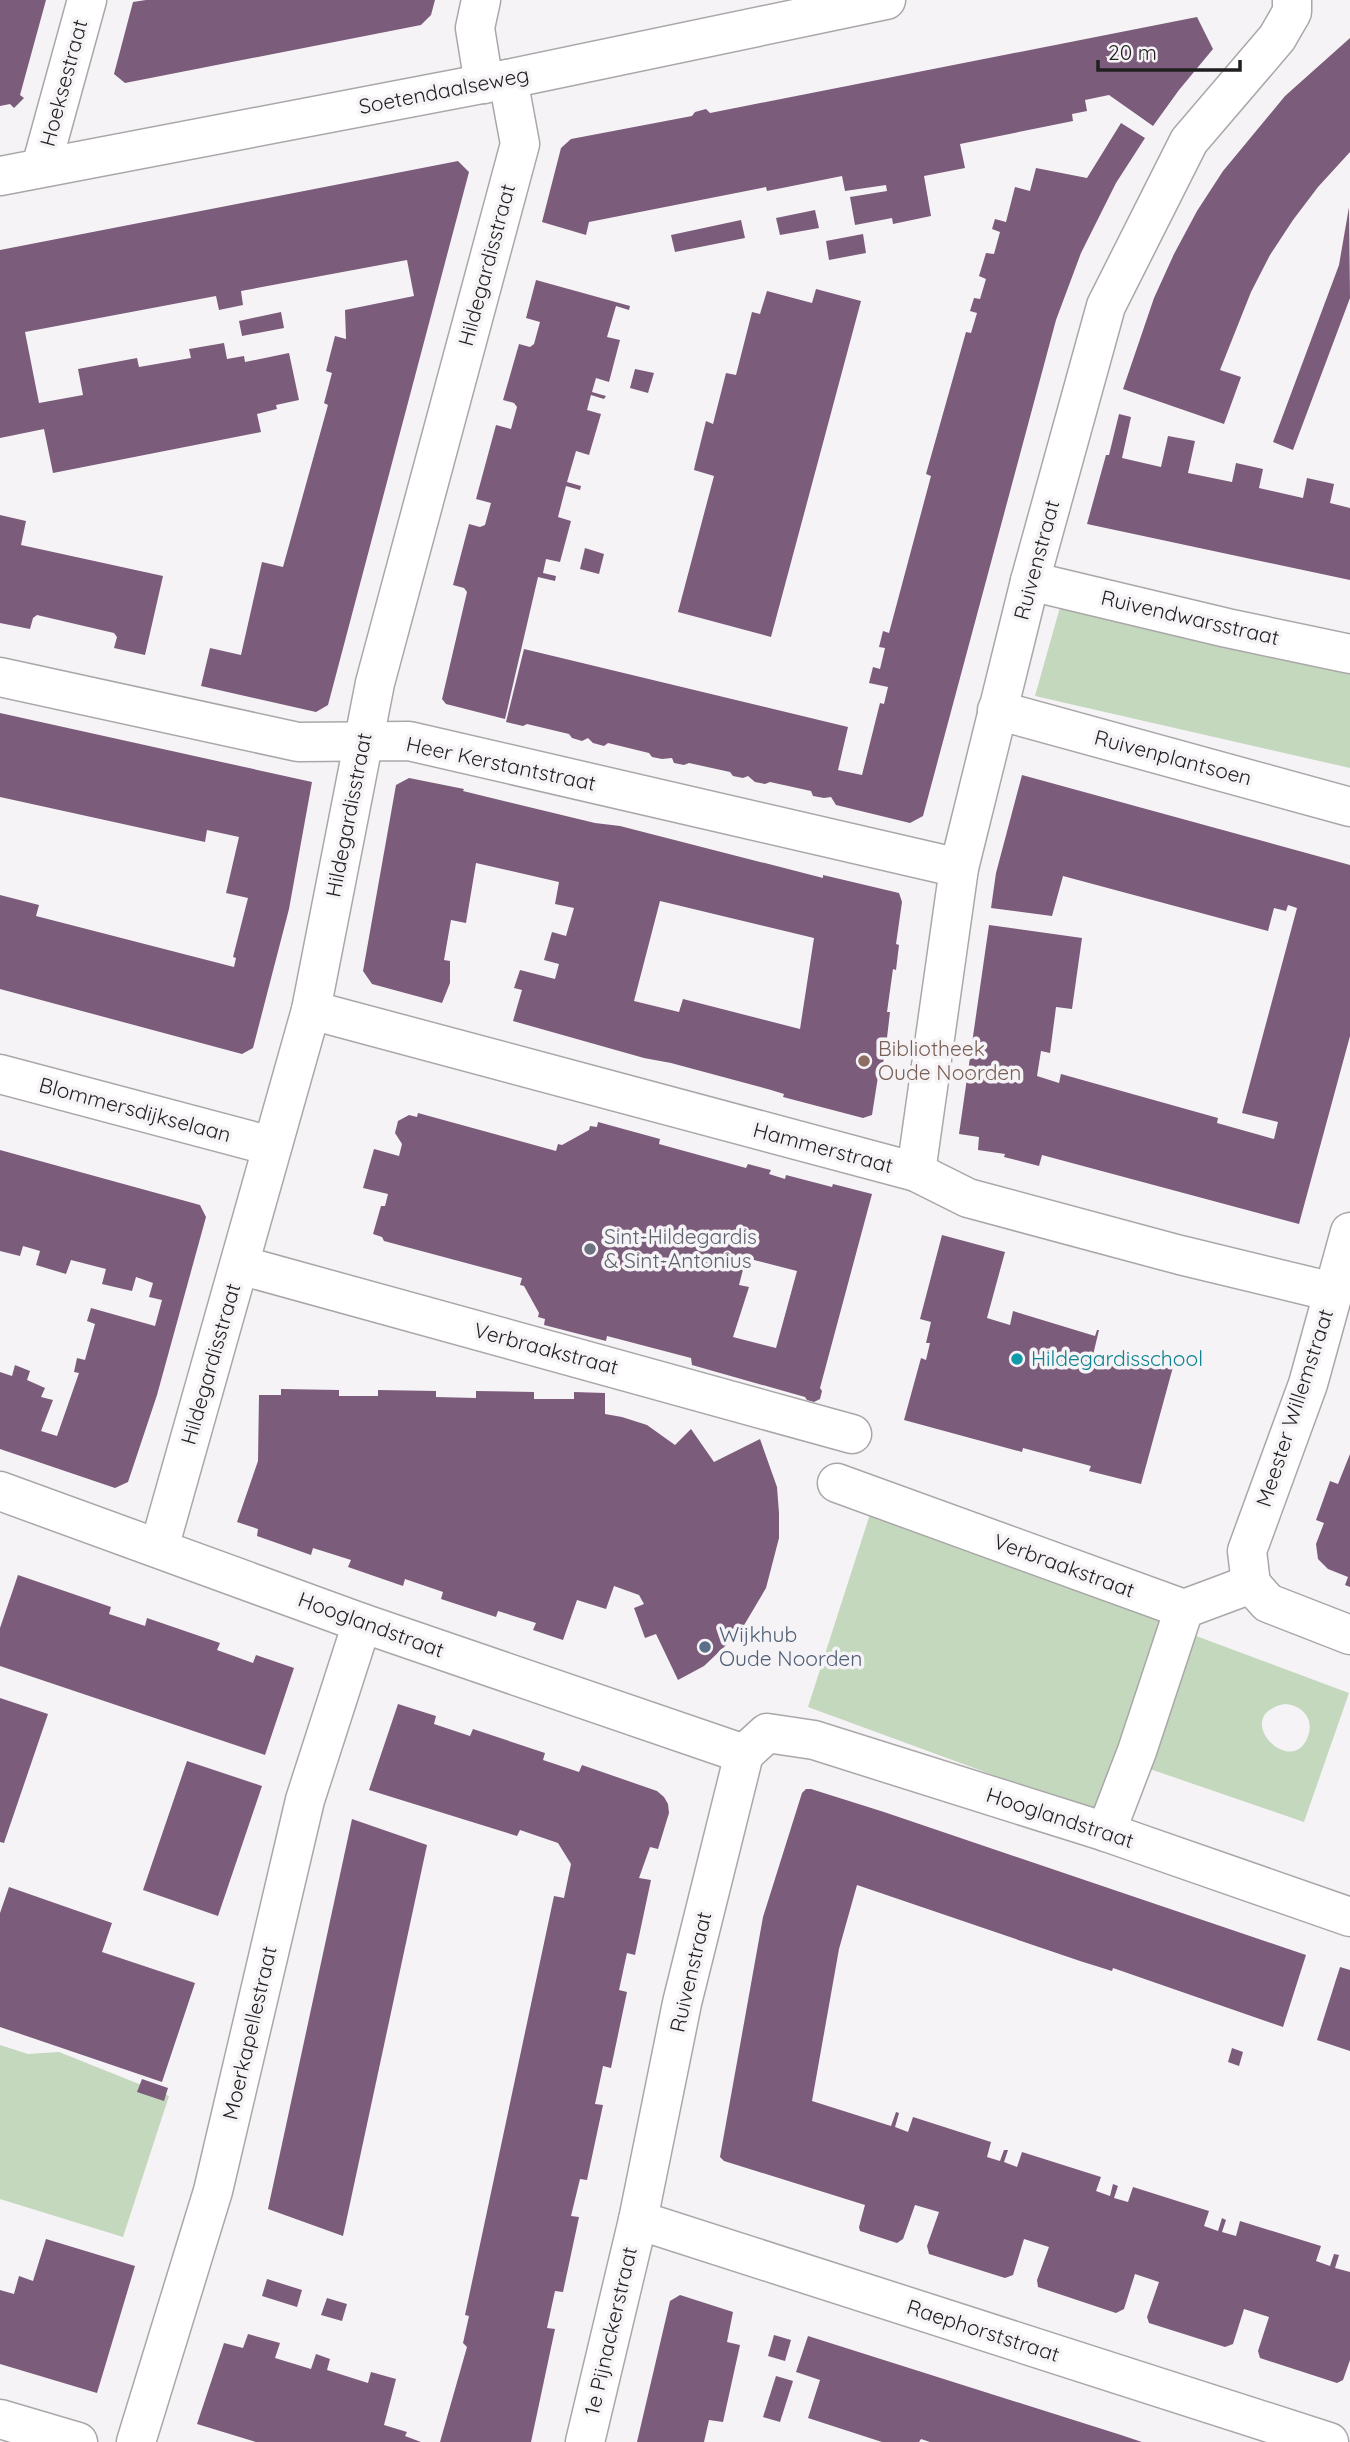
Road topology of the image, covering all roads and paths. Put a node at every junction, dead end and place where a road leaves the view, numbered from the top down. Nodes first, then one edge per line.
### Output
1 (87, 0) edge
2 (481, 0) edge
3 (886, 0) edge
4 (1292, 0) edge
5 (496, 82) junction
6 (41, 167) junction
7 (0, 176) edge
8 (1030, 581) junction
9 (1350, 654) edge
10 (0, 677) edge
11 (996, 710) junction
12 (362, 741) junction
13 (1350, 807) edge
14 (958, 868) junction
15 (311, 1010) junction
16 (0, 1074) edge
17 (271, 1146) junction
18 (916, 1172) junction
19 (1350, 1232) edge
20 (240, 1265) junction
21 (1333, 1292) junction
22 (852, 1434) dead end
23 (837, 1483) dead end
24 (0, 1491) edge
25 (159, 1548) junction
26 (1251, 1584) junction
27 (1184, 1609) junction
28 (362, 1623) junction
29 (1350, 1635) edge
30 (755, 1744) junction
31 (1106, 1832) junction
32 (1350, 1917) edge
33 (638, 2220) junction
34 (0, 2419) edge
35 (78, 2442) edge
36 (136, 2442) edge
37 (585, 2442) edge
38 (1329, 2442) edge

1 - 6 street, Hoeksestraat
2 - 5 street, Hildegardisstraat
3 - 5 street, Soetendaalseweg
4 - 8 street, Ruivenstraat
5 - 6 street, Soetendaalseweg
5 - 12 street, Hildegardisstraat
6 - 7 street, Soetendaalseweg
8 - 9 street, Ruivendwarsstraat
8 - 11 street, Ruivenstraat
10 - 12 street, Heer Kerstantstraat
11 - 13 street, Ruivenplantsoen
11 - 14 street, Ruivenstraat
12 - 14 street, Heer Kerstantstraat
12 - 15 street, Hildegardisstraat
14 - 18 street, Ruivenstraat
15 - 17 street, Hildegardisstraat
15 - 18 street, Hammerstraat
16 - 17 street, Blommersdijkselaan
17 - 20 street, Hildegardisstraat
18 - 21 street, Hammerstraat
19 - 21 street, Meester Willemstraat
20 - 22 street, Verbraakstraat
20 - 25 street, Hildegardisstraat
21 - 26 street, Meester Willemstraat
23 - 27 street, Verbraakstraat
24 - 25 street, Hooglandstraat
25 - 28 street, Hooglandstraat
26 - 27 street
26 - 29 street
27 - 31 street
28 - 30 street, Hooglandstraat
28 - 36 street, Moerkapellestraat
30 - 31 street, Hooglandstraat
30 - 33 street, Ruivenstraat
31 - 32 street, Hooglandstraat
33 - 37 street, 1e Pijnackerstraat
33 - 38 street, Raephorststraat
34 - 35 street

